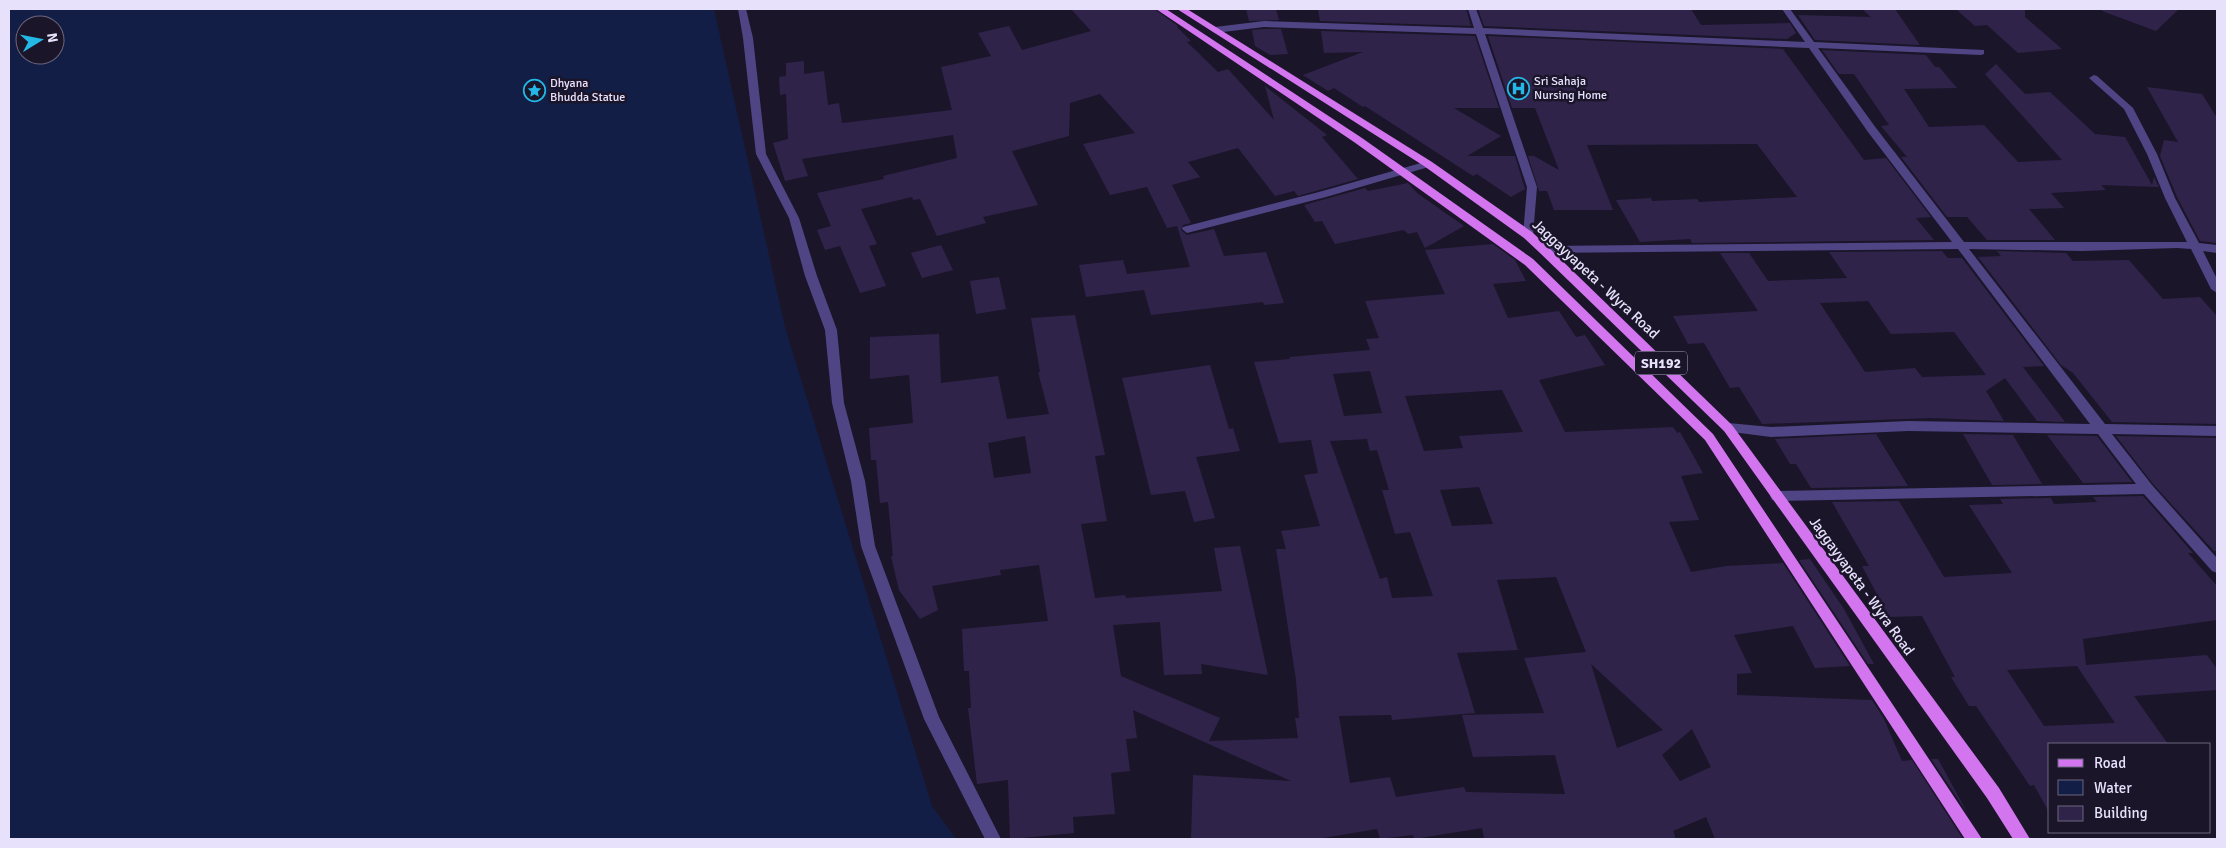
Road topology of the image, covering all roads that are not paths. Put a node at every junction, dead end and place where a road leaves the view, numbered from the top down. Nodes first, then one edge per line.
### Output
1 (742, 9) edge
2 (1160, 9) edge
3 (1181, 9) edge
4 (1472, 9) edge
5 (1786, 9) edge
6 (1215, 30) junction
7 (1479, 31) junction
8 (1811, 45) junction
9 (1981, 52) dead end
10 (2094, 78) dead end
11 (1428, 164) junction
12 (1403, 171) junction
13 (1187, 229) dead end
14 (1528, 235) junction
15 (1960, 246) junction
16 (2197, 246) junction
17 (2217, 249) edge
18 (1544, 250) junction
19 (2217, 289) edge
20 (1728, 428) junction
21 (2099, 428) junction
22 (2217, 431) edge
23 (2147, 489) junction
24 (1777, 496) junction
25 (2217, 567) edge
26 (993, 839) edge
27 (1974, 839) edge
28 (2022, 839) edge

1 - 26 street
2 - 12 main road, SH192
3 - 6 main road, Jaggayyapeta - Wyra Road / SH192
4 - 7 street
5 - 8 street
6 - 7 street
6 - 11 main road, Jaggayyapeta - Wyra Road / SH192
7 - 8 street
7 - 14 street
8 - 9 street
8 - 15 street
10 - 16 street
11 - 12 street
11 - 14 main road, Jaggayyapeta - Wyra Road / SH192
12 - 13 street
12 - 27 main road, SH192
14 - 18 main road, Jaggayyapeta - Wyra Road / SH192
15 - 16 street
15 - 18 street
15 - 21 street
16 - 17 street
16 - 19 street
18 - 20 main road, Jaggayyapeta - Wyra Road / SH192
20 - 21 street
20 - 24 main road, Jaggayyapeta - Wyra Road / SH192
21 - 22 street
21 - 23 street
23 - 24 street
23 - 25 street
24 - 28 main road, Jaggayyapeta - Wyra Road / SH192

